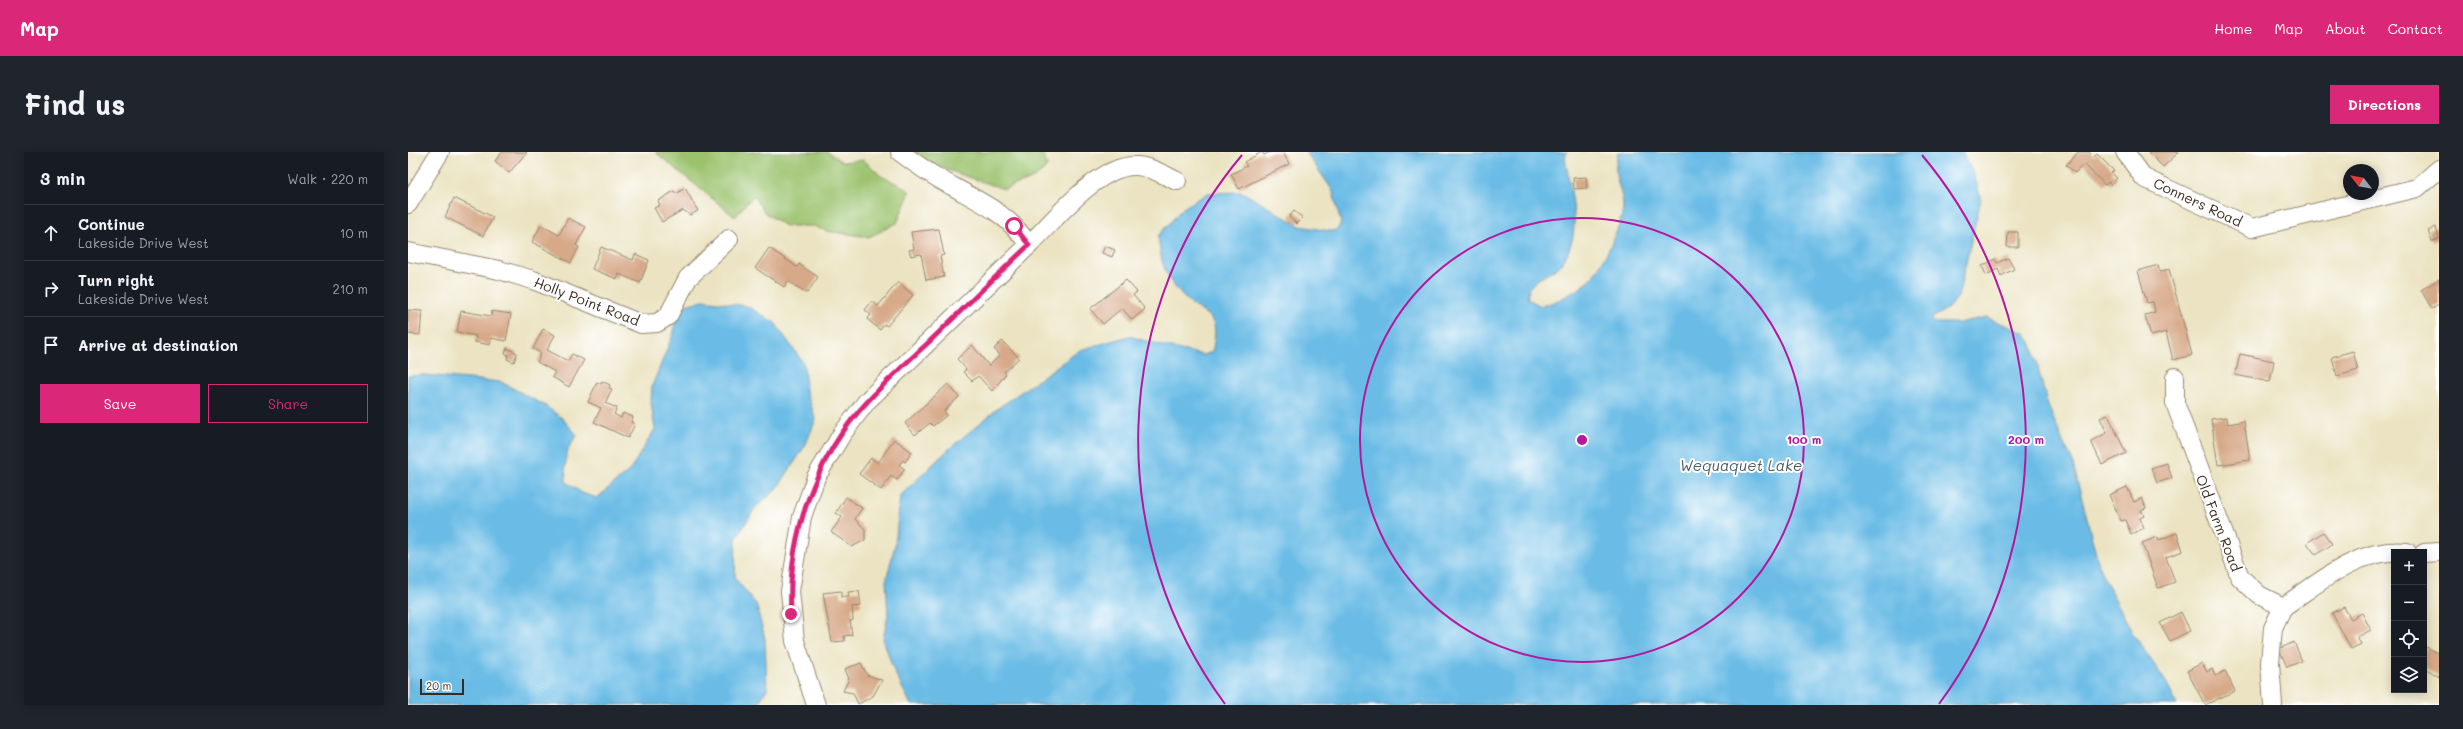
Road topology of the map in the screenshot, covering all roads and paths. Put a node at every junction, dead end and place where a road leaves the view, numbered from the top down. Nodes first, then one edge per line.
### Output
1 (440, 152) edge
2 (900, 152) edge
3 (2125, 152) edge
4 (2439, 169) edge
5 (1177, 181) dead end
6 (408, 204) edge
7 (729, 239) dead end
8 (1029, 245) junction
9 (408, 252) edge
10 (2175, 377) dead end
11 (2391, 551) edge
12 (2439, 552) edge
13 (2427, 553) edge
14 (2283, 607) junction
15 (816, 705) edge
16 (2273, 705) edge

1 - 6 street
2 - 8 street
3 - 4 street, Conners Road
5 - 8 street
7 - 9 street, Holly Point Road
8 - 15 street
10 - 14 street, Old Farm Road
11 - 14 street
12 - 13 street
14 - 16 street

